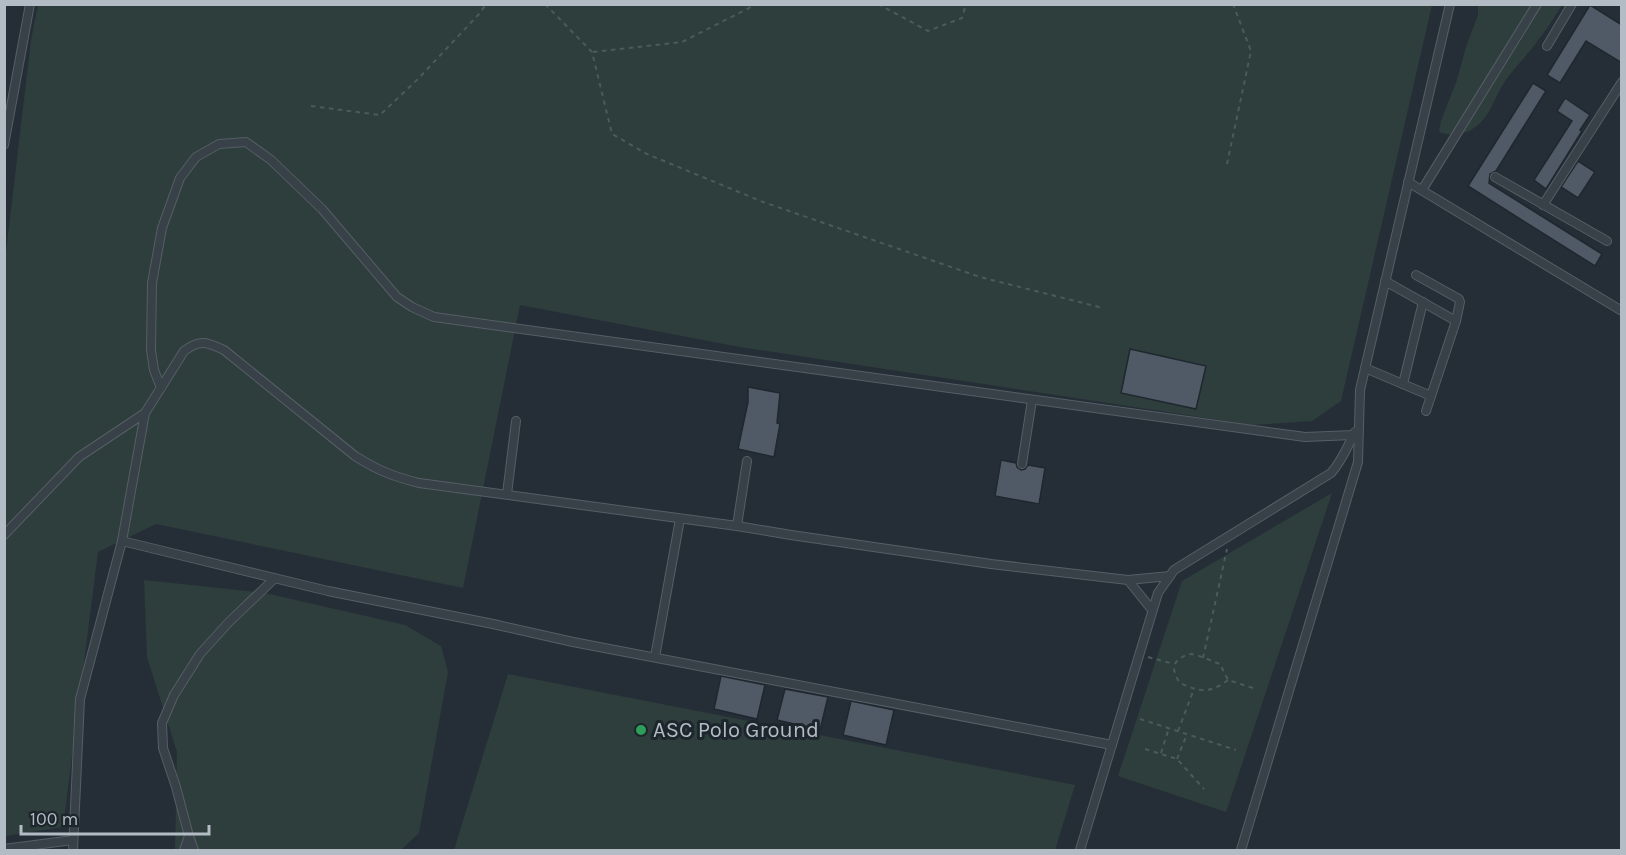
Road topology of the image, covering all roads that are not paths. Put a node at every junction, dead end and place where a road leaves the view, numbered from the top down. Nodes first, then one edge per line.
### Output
1 (30, 4) edge
2 (1450, 4) edge
3 (1537, 4) edge
4 (1572, 4) edge
5 (1547, 46) dead end
6 (1622, 82) edge
7 (4, 145) edge
8 (1495, 177) dead end
9 (1408, 182) junction
10 (1422, 190) junction
11 (1543, 205) junction
12 (1606, 241) dead end
13 (1416, 274) dead end
14 (1385, 281) junction
15 (1423, 302) junction
16 (1622, 311) edge
17 (1456, 321) junction
18 (1365, 368) junction
19 (1403, 384) junction
20 (161, 388) junction
21 (1431, 396) junction
22 (1032, 400) junction
23 (1426, 411) dead end
24 (145, 413) junction
25 (516, 421) dead end
26 (1359, 425) junction
27 (1353, 435) junction
28 (747, 462) dead end
29 (1022, 464) dead end
30 (507, 494) junction
31 (680, 519) junction
32 (737, 526) junction
33 (4, 535) edge
34 (122, 541) junction
35 (1170, 576) junction
36 (274, 579) junction
37 (1128, 580) junction
38 (1152, 610) junction
39 (656, 657) junction
40 (1112, 745) junction
41 (189, 836) junction
42 (74, 840) junction
43 (4, 849) edge
44 (73, 850) edge
45 (184, 850) edge
46 (194, 850) edge
47 (1080, 850) edge
48 (1241, 850) edge

1 - 7 lane
2 - 9 lane
3 - 10 lane
4 - 5 lane
6 - 11 lane
8 - 11 lane
9 - 10 lane
9 - 14 lane
10 - 16 lane
11 - 12 lane
13 - 17 lane
14 - 15 lane
14 - 18 lane
15 - 17 lane
15 - 19 lane
17 - 21 lane
18 - 19 lane
18 - 26 lane
19 - 21 lane
20 - 22 lane
20 - 24 lane
20 - 30 lane
21 - 23 lane
22 - 27 lane
22 - 29 lane
24 - 33 lane
24 - 34 lane
25 - 30 lane
26 - 27 lane
26 - 48 lane
27 - 35 lane
28 - 32 lane
30 - 31 lane
31 - 32 lane
31 - 39 lane
32 - 37 lane
34 - 36 lane
34 - 42 lane
35 - 37 lane
35 - 38 lane
36 - 39 lane
36 - 41 lane
37 - 38 lane
38 - 40 lane
39 - 40 lane
40 - 47 lane
41 - 45 lane
41 - 46 lane
42 - 43 lane
42 - 44 lane

